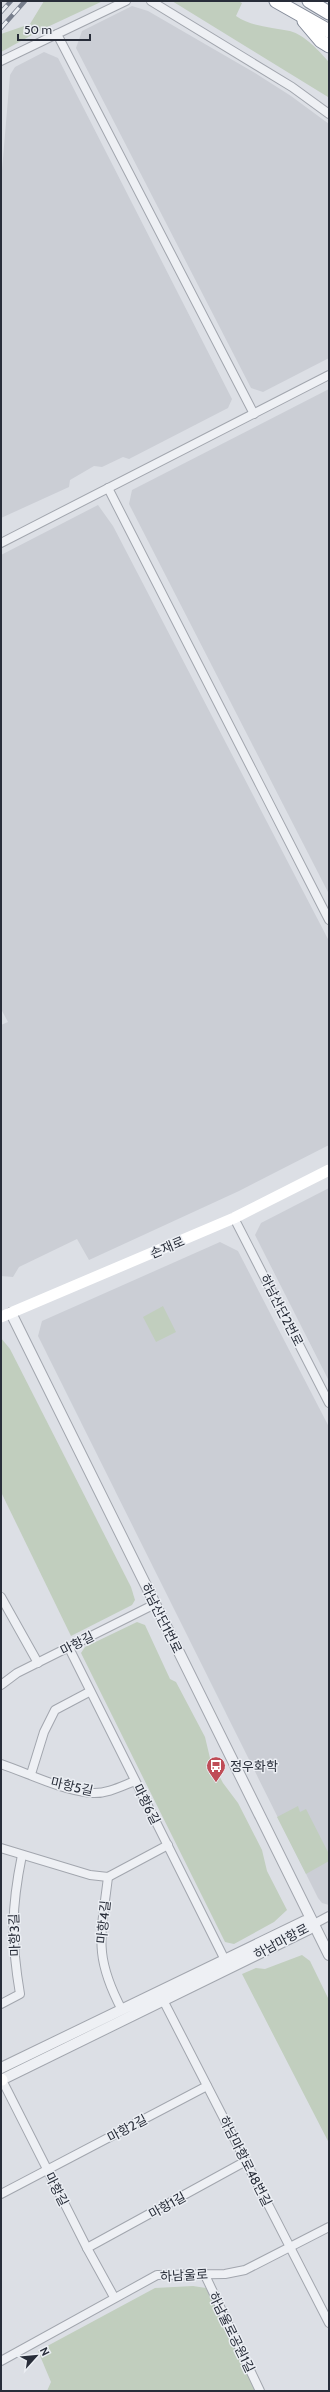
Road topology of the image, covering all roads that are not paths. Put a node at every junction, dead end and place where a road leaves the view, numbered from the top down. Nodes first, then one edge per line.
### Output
1 (126, 1) edge
2 (151, 1) edge
3 (276, 1) edge
4 (309, 1) edge
5 (324, 1) edge
6 (329, 4) edge
7 (292, 10) junction
8 (329, 13) edge
9 (329, 31) edge
10 (57, 34) junction
11 (329, 46) edge
12 (1, 61) edge
13 (329, 114) edge
14 (329, 375) edge
15 (254, 414) junction
16 (108, 488) junction
17 (1, 543) edge
18 (329, 920) edge
19 (329, 1170) edge
20 (234, 1218) junction
21 (6, 1315) edge
22 (329, 1403) edge
23 (1, 1597) edge
24 (155, 1604) junction
25 (69, 1648) junction
26 (38, 1663) junction
27 (1, 1685) edge
28 (89, 1692) junction
29 (1, 1764) edge
30 (31, 1774) junction
31 (135, 1781) junction
32 (168, 1845) junction
33 (1, 1848) edge
34 (22, 1855) junction
35 (108, 1877) junction
36 (329, 1916) edge
37 (314, 1924) junction
38 (329, 1955) edge
39 (225, 1960) junction
40 (163, 2000) junction
41 (1, 2004) edge
42 (122, 2010) junction
43 (1, 2068) edge
44 (1, 2080) edge
45 (207, 2086) junction
46 (246, 2161) junction
47 (47, 2170) junction
48 (1, 2194) edge
49 (329, 2227) edge
50 (291, 2247) junction
51 (87, 2248) junction
52 (204, 2273) junction
53 (114, 2297) junction
54 (329, 2323) edge
55 (1, 2361) edge
56 (260, 2391) edge

1 - 10 street
2 - 13 street
3 - 7 highway
4 - 8 highway
5 - 6 highway
7 - 9 highway
7 - 11 highway
10 - 12 street
10 - 15 street
14 - 15 street
15 - 16 street
16 - 17 street
16 - 18 street
19 - 20 main road, 손재로
20 - 21 main road, 손재로
20 - 22 street, 하남산단2번로
21 - 24 street, 하남산단1번로
23 - 26 street
24 - 25 street, 마항길
24 - 37 street, 하남산단1번로
25 - 26 street, 마항길
25 - 28 street, 마항6길
26 - 27 street, 마항길
28 - 30 street
28 - 31 street, 마항6길
29 - 30 street, 마항5길
30 - 31 street, 마항5길
31 - 32 street, 마항6길
32 - 35 street
32 - 39 street, 마항6길
33 - 34 street
34 - 35 street
34 - 41 street, 마항3길
35 - 42 street, 마항4길
36 - 37 street
37 - 38 street, 하남산단1번로
37 - 39 street, 하남마항로
37 - 40 street, 하남마항로
39 - 42 street, 하남마항로
40 - 44 street, 하남마항로
40 - 45 street, 하남마항로48번길
42 - 43 street, 하남마항로
44 - 47 street, 마항길
45 - 46 street, 하남마항로48번길
45 - 47 street, 마항2길
46 - 50 street, 하남마항로48번길
46 - 51 street, 마항1길
47 - 48 street, 마항2길
47 - 51 street, 마항길
49 - 50 street, 하남울로
50 - 52 street, 하남울로
50 - 54 street, 하남마항로48번길
51 - 53 street, 마항길
52 - 53 street, 하남울로
52 - 56 street, 하남울로공원1길
53 - 55 street, 하남울로

